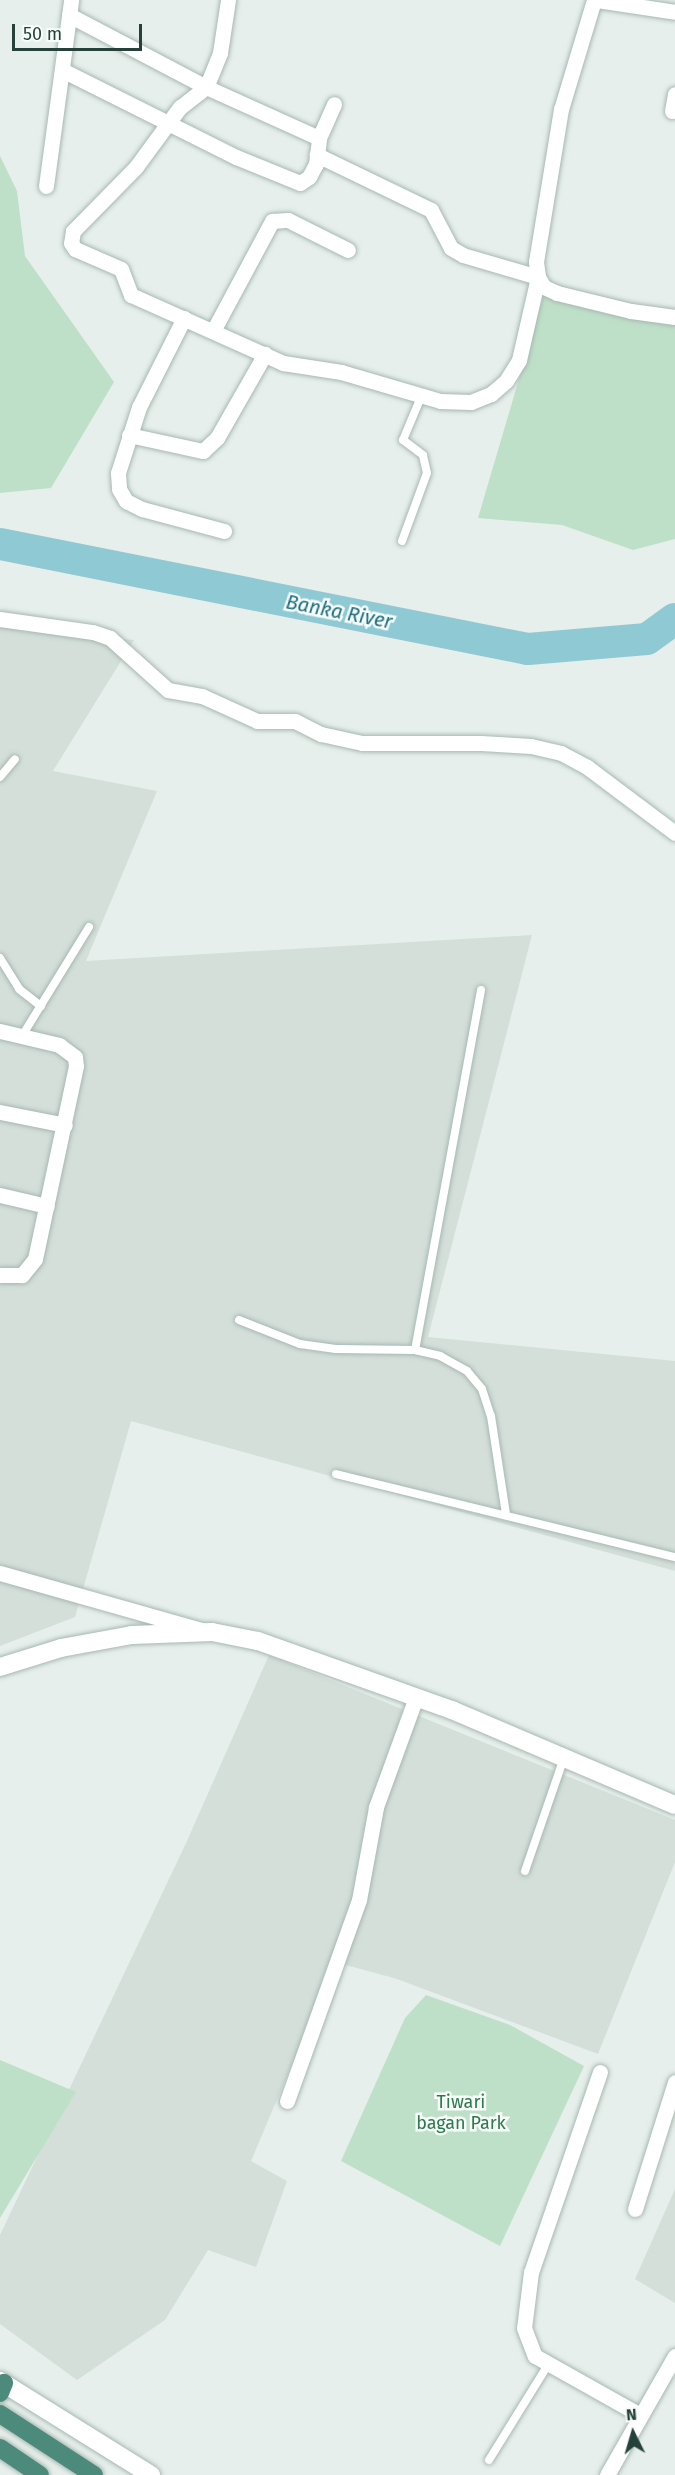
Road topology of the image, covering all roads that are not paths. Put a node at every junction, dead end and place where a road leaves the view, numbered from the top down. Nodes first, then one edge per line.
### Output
1 (228, 0) edge
2 (595, 0) edge
3 (70, 8) edge
4 (675, 12) edge
5 (62, 70) junction
6 (206, 87) junction
7 (675, 94) edge
8 (333, 105) dead end
9 (672, 111) dead end
10 (169, 121) junction
11 (319, 138) junction
12 (318, 155) junction
13 (46, 186) dead end
14 (348, 250) dead end
15 (538, 277) junction
16 (675, 317) edge
17 (184, 318) junction
18 (213, 331) junction
19 (265, 354) junction
20 (421, 398) junction
21 (129, 435) junction
22 (224, 531) dead end
23 (402, 542) dead end
24 (0, 619) edge
25 (15, 759) dead end
26 (0, 777) edge
27 (675, 833) edge
28 (89, 927) dead end
29 (0, 958) edge
30 (482, 990) dead end
31 (41, 1006) junction
32 (0, 1032) edge
33 (22, 1036) junction
34 (0, 1112) edge
35 (65, 1125) junction
36 (0, 1195) edge
37 (47, 1206) junction
38 (0, 1275) edge
39 (239, 1320) dead end
40 (414, 1350) junction
41 (336, 1474) dead end
42 (506, 1514) junction
43 (675, 1557) edge
44 (0, 1573) edge
45 (212, 1632) junction
46 (0, 1667) edge
47 (416, 1697) junction
48 (564, 1758) junction
49 (675, 1805) edge
50 (525, 1871) dead end
51 (600, 2072) dead end
52 (675, 2082) edge
53 (287, 2101) dead end
54 (635, 2209) dead end
55 (675, 2356) edge
56 (548, 2365) junction
57 (1, 2386) edge
58 (0, 2414) edge
59 (640, 2415) junction
60 (0, 2448) edge
61 (489, 2460) dead end
62 (40, 2475) edge
63 (94, 2475) edge
64 (151, 2475) edge
65 (607, 2475) edge

1 - 6 street
2 - 4 street
2 - 15 street
3 - 5 street
3 - 6 street
5 - 10 street
5 - 13 street
6 - 10 street
6 - 11 street
7 - 9 street
8 - 11 street
10 - 12 street
10 - 17 street
11 - 12 street
12 - 15 street
14 - 18 street
15 - 16 street
15 - 20 street
17 - 18 street
17 - 21 street
18 - 19 street
19 - 20 street
19 - 21 street
20 - 23 lane
21 - 22 street
24 - 27 street
25 - 26 lane
28 - 31 lane
29 - 31 lane
30 - 40 lane
31 - 33 lane
32 - 33 street
33 - 35 street
34 - 35 street
35 - 37 street
36 - 37 street
37 - 38 street
39 - 40 lane
40 - 42 lane
41 - 42 lane
42 - 43 lane
44 - 45 street
45 - 46 street
45 - 47 street
47 - 48 street
47 - 53 street
48 - 49 street
48 - 50 lane
51 - 56 street
52 - 54 street
55 - 59 street
56 - 59 street
56 - 61 lane
57 - 64 street
58 - 63 highway
59 - 65 street
60 - 62 highway

